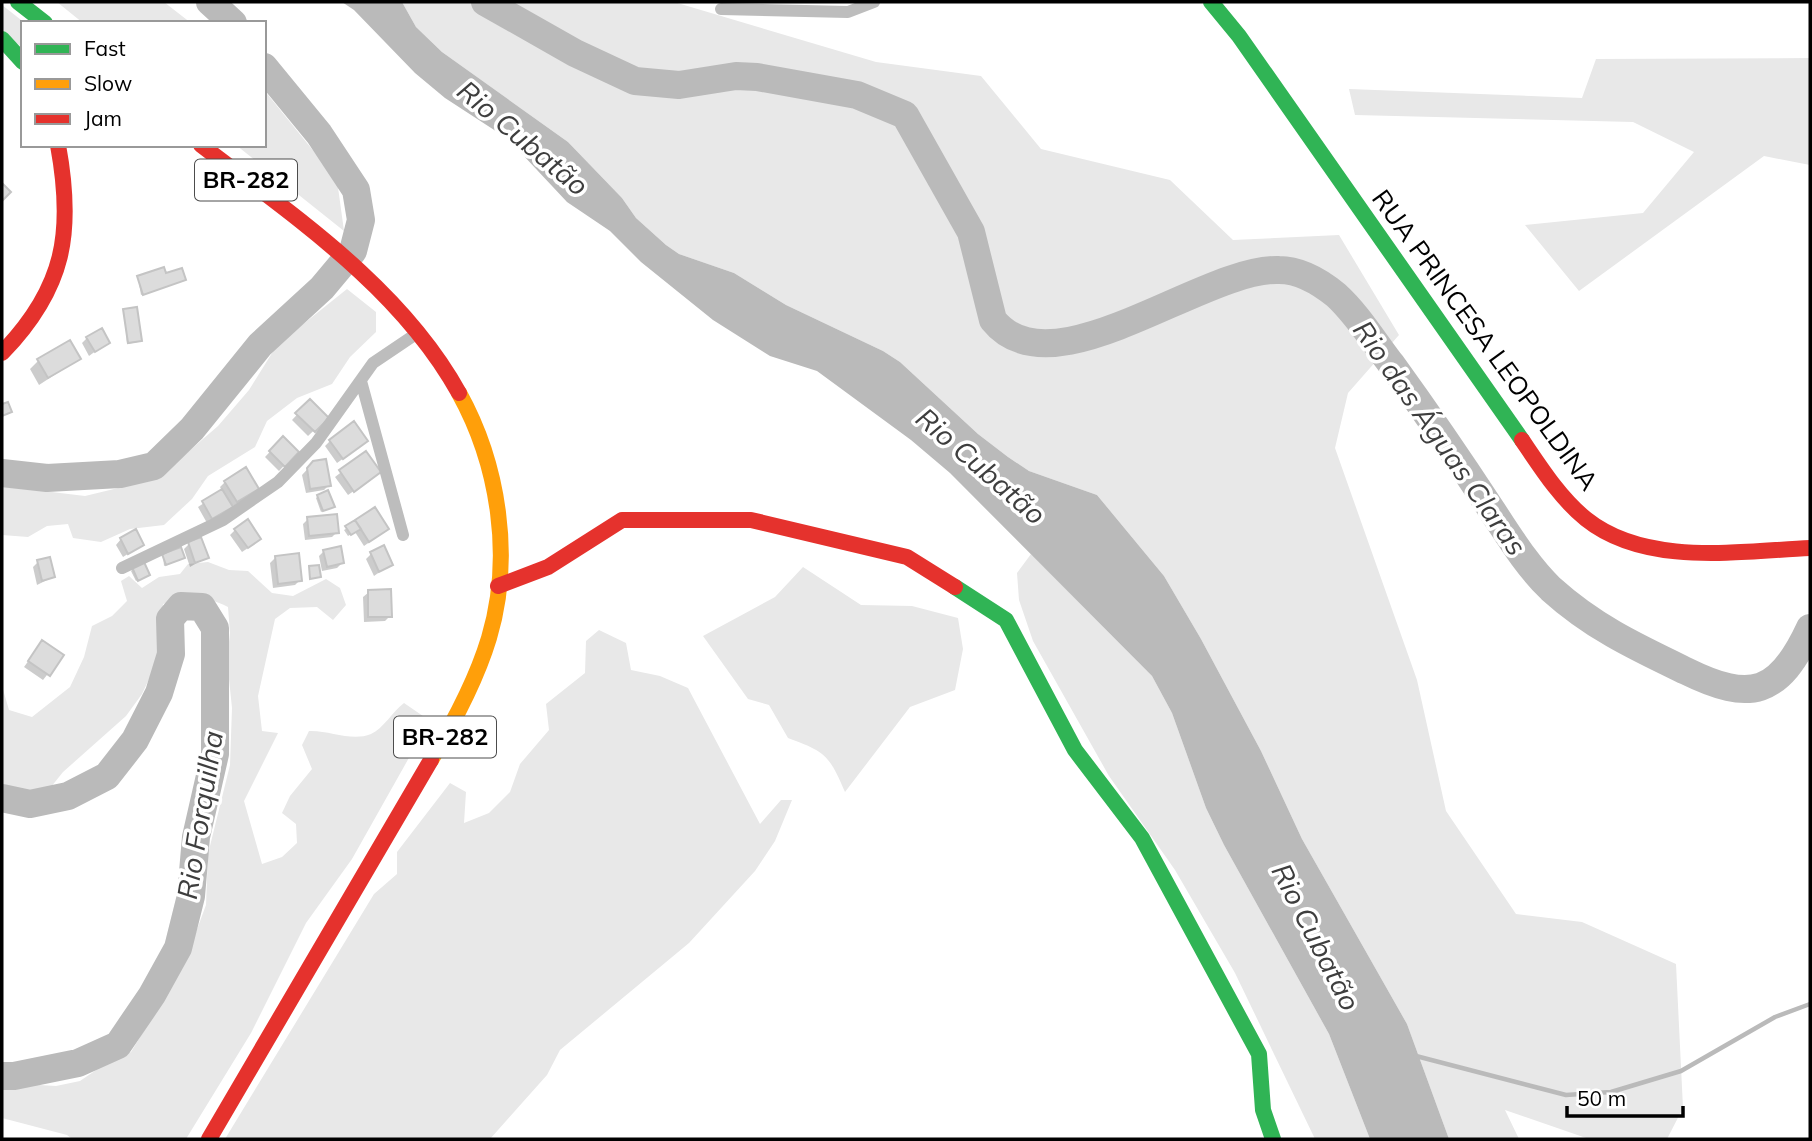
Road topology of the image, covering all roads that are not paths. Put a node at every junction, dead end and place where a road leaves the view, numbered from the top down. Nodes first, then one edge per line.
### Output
1 (18, 2) edge
2 (874, 2) edge
3 (1211, 2) edge
4 (721, 9) dead end
5 (42, 21) edge
6 (2, 39) edge
7 (21, 60) edge
8 (58, 147) edge
9 (204, 147) edge
10 (419, 332) junction
11 (2, 353) edge
12 (360, 381) junction
13 (403, 535) dead end
14 (1810, 548) edge
15 (122, 568) dead end
16 (498, 586) junction
17 (209, 1139) edge
18 (1273, 1139) edge

1 - 5 main road
2 - 4 street
3 - 14 main road, RUA PRINCESA LEOPOLDINA
6 - 7 main road
8 - 11 main road
9 - 10 main road, BR-282
10 - 12 street
10 - 16 main road, BR-282
12 - 13 street
12 - 15 street
16 - 17 main road, BR-282
16 - 18 main road

